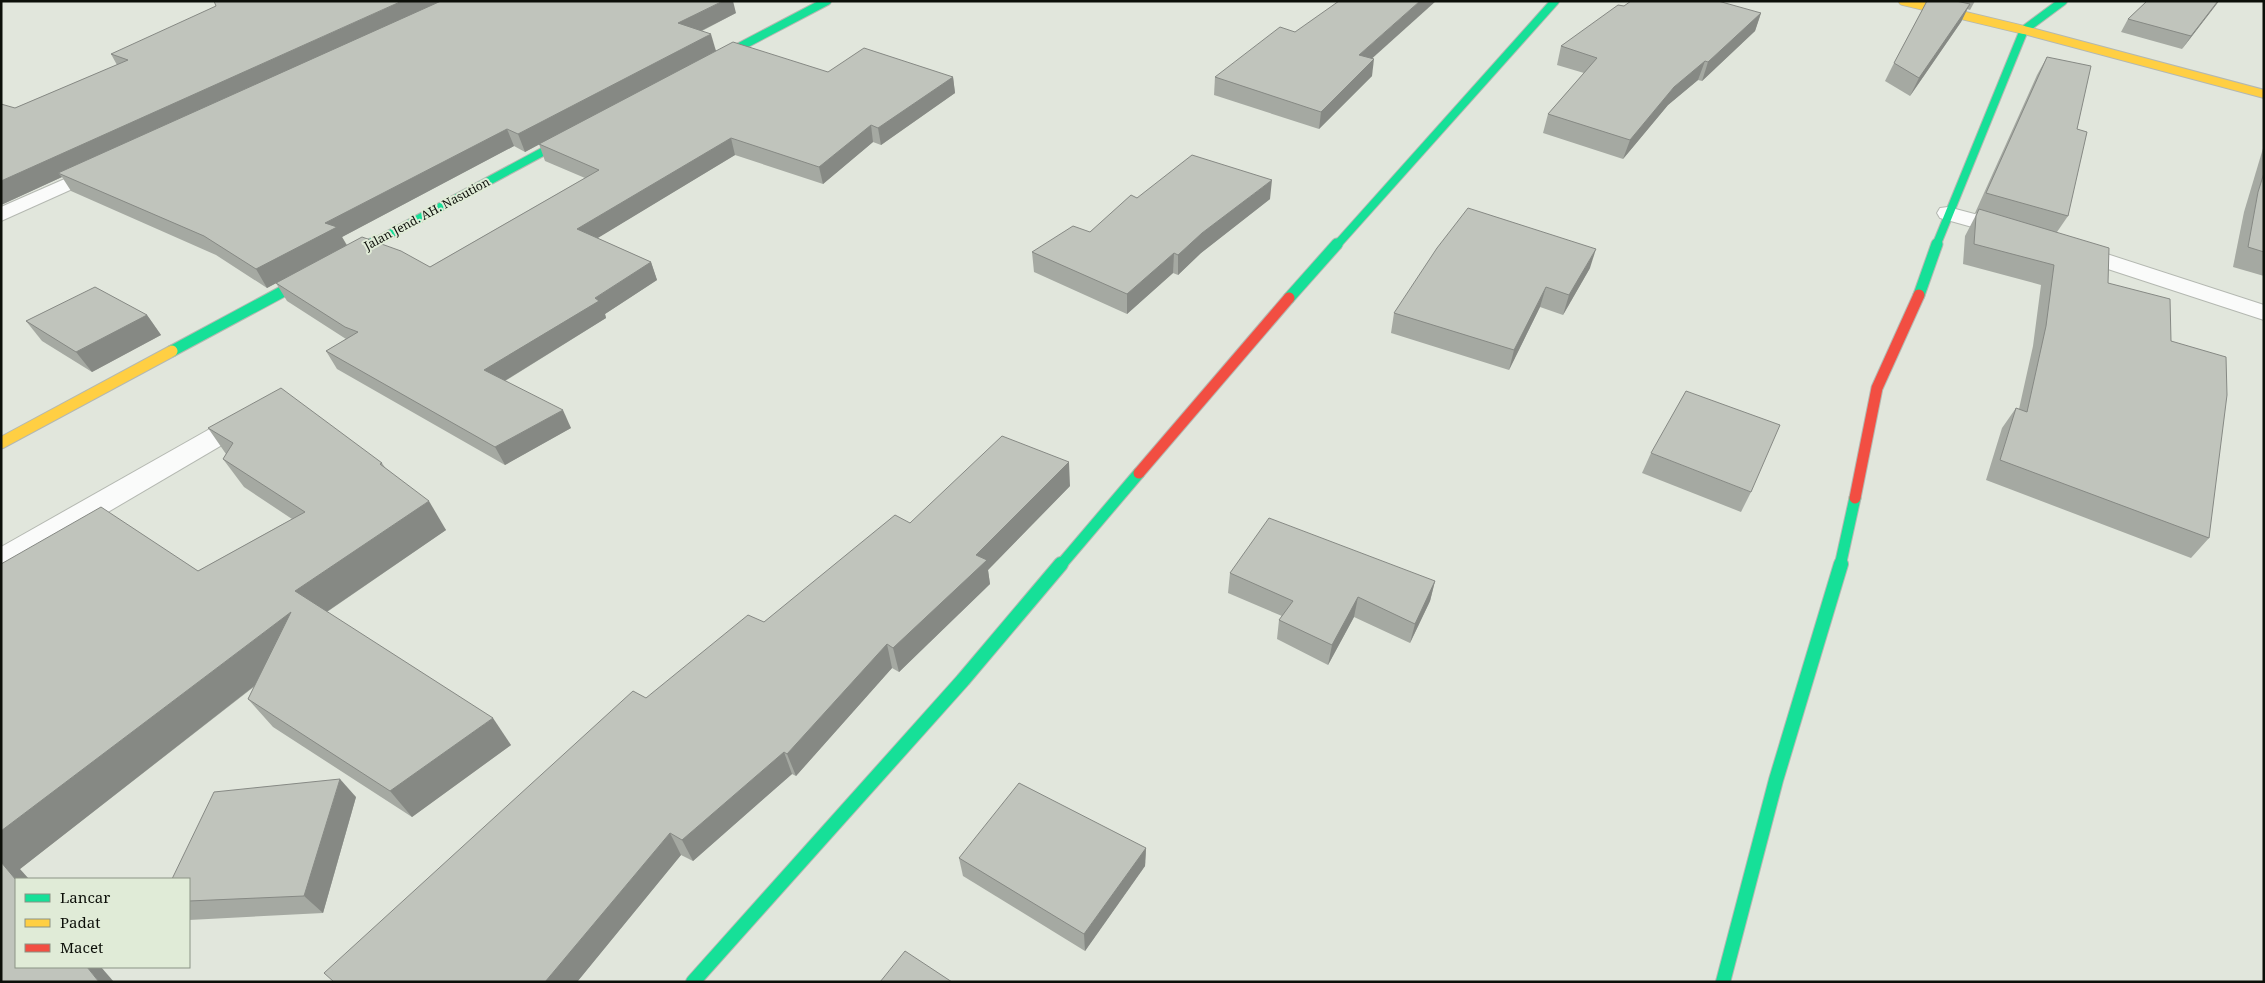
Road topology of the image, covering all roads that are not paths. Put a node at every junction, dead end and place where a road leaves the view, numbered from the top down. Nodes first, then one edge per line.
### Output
1 (827, 1) edge
2 (1555, 1) edge
3 (1903, 1) edge
4 (2063, 1) edge
5 (2024, 30) junction
6 (699, 68) edge
7 (2264, 94) edge
8 (587, 128) edge
9 (121, 159) edge
10 (1948, 213) junction
11 (1, 215) edge
12 (2028, 236) edge
13 (2054, 244) edge
14 (2264, 313) edge
15 (256, 414) edge
16 (1, 444) edge
17 (1, 561) edge
18 (693, 982) edge
19 (1723, 982) edge

1 - 6 main road
2 - 18 main road
3 - 5 main road
4 - 5 main road
5 - 7 main road
5 - 10 main road
8 - 16 main road, Jalan Jend. AH. Nasution
9 - 11 street
10 - 12 street
10 - 19 main road
13 - 14 street
15 - 17 street

